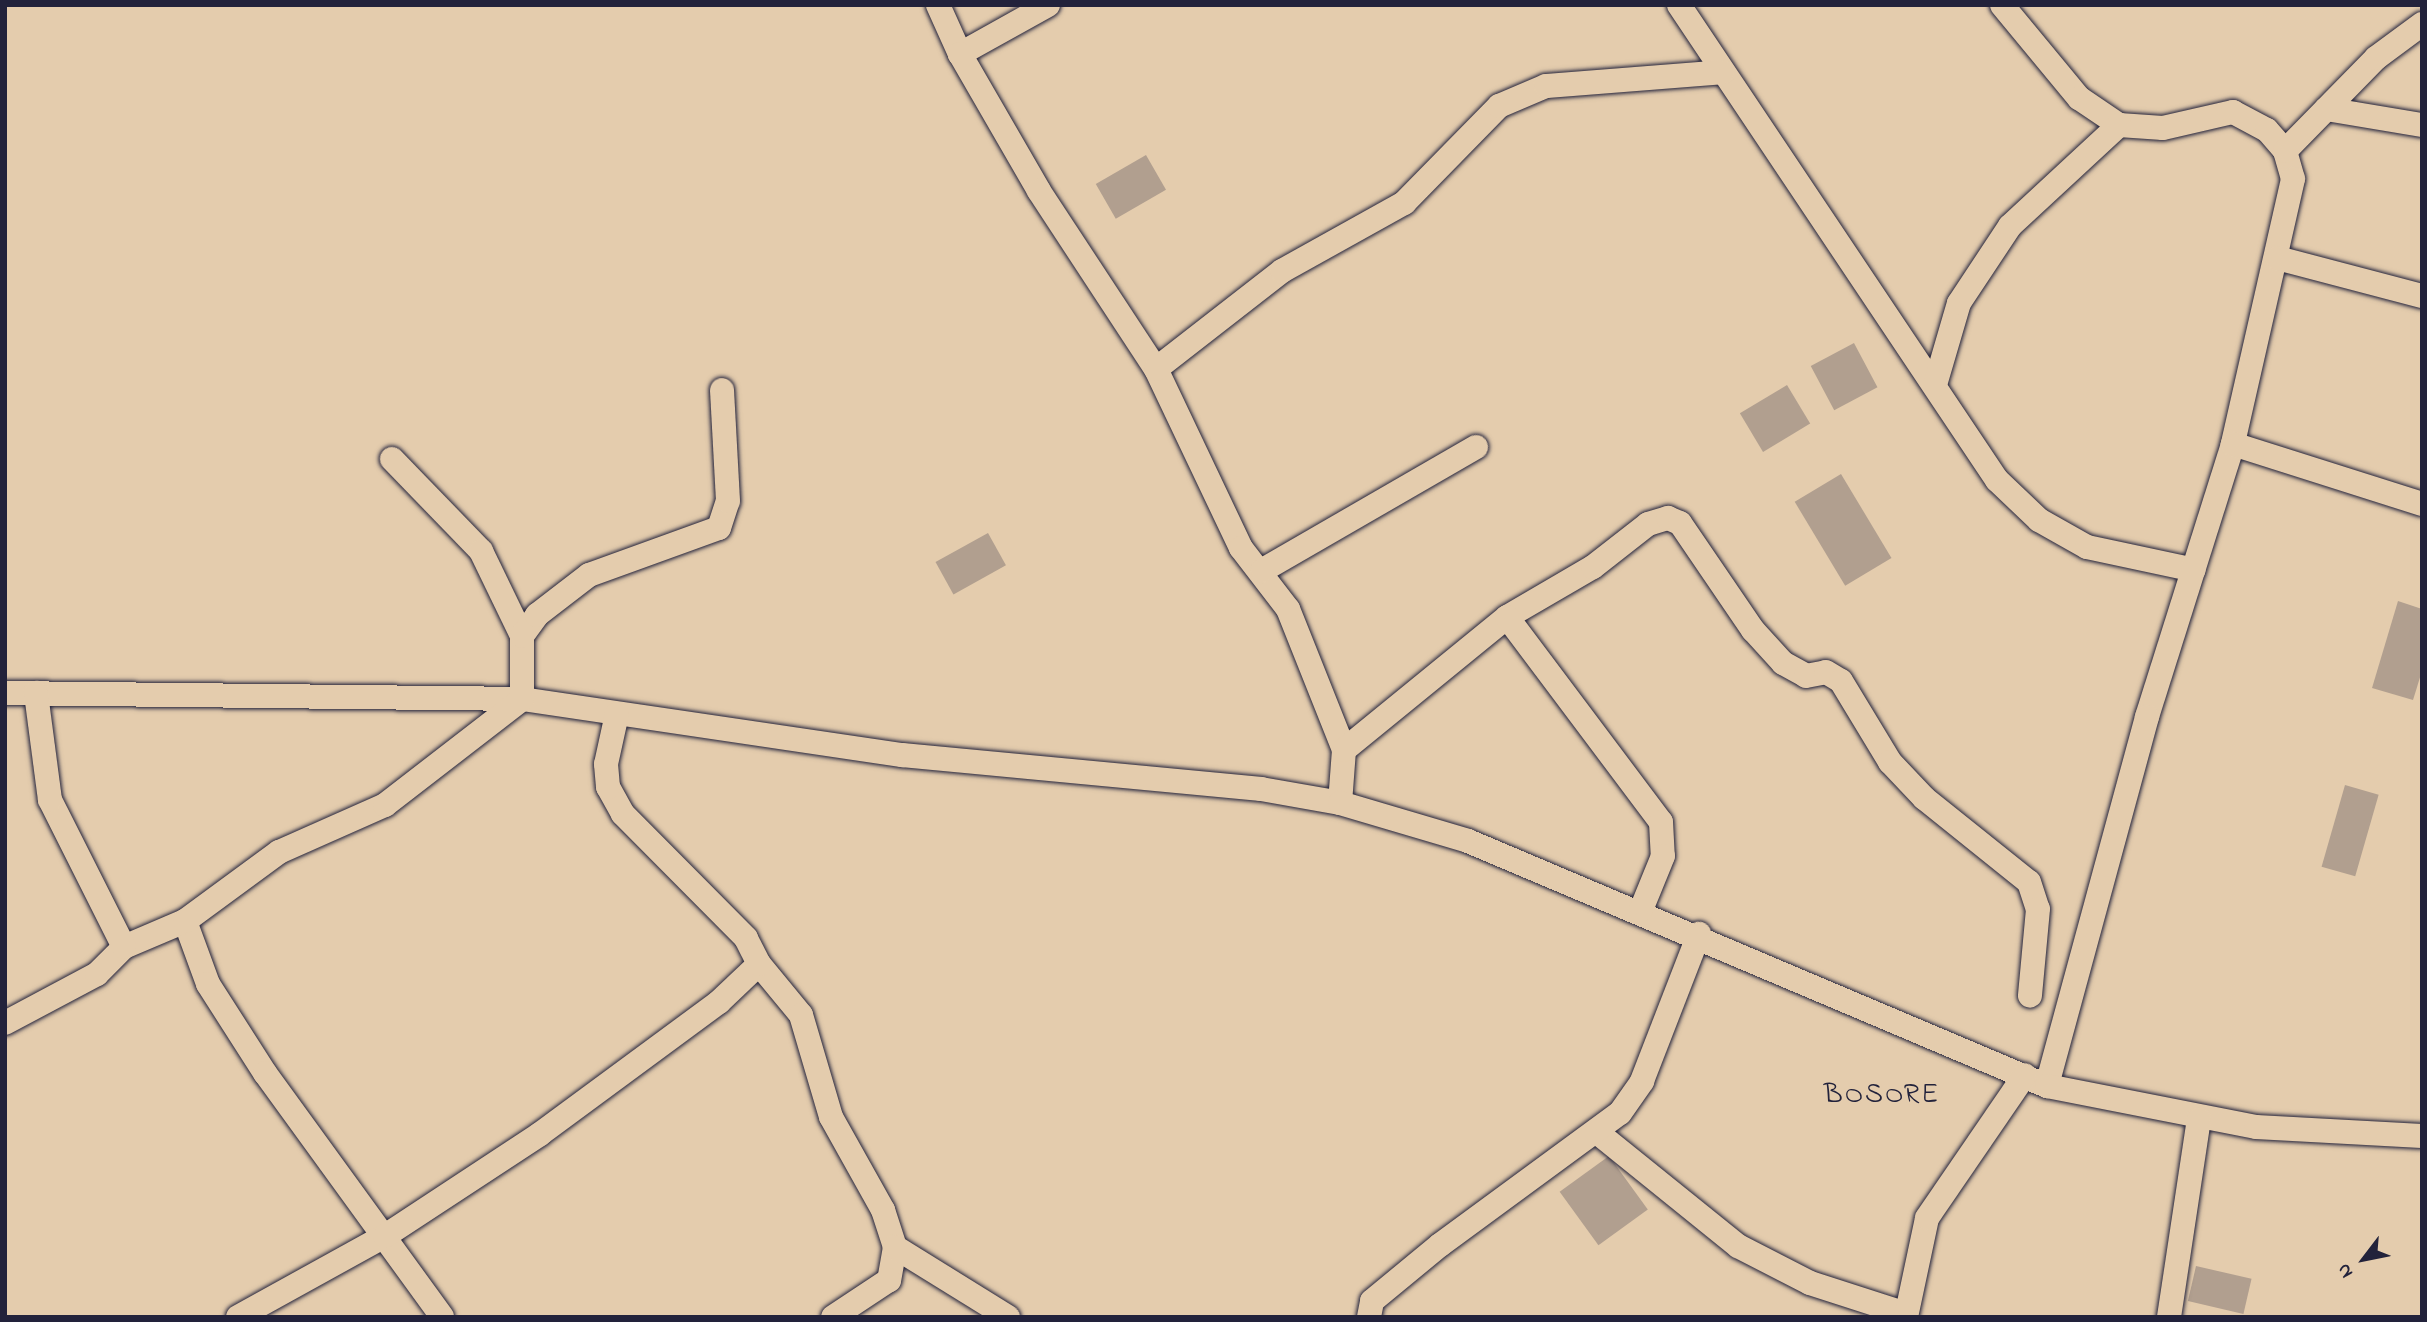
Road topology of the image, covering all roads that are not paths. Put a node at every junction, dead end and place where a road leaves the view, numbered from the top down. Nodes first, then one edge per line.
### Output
1 (938, 5) edge
2 (1048, 5) edge
3 (1679, 5) edge
4 (2002, 5) edge
5 (2422, 24) edge
6 (960, 54) junction
7 (1723, 72) junction
8 (2326, 109) junction
9 (2119, 125) junction
10 (2422, 125) edge
11 (2285, 152) junction
12 (2277, 258) junction
13 (2422, 296) edge
14 (1156, 369) junction
15 (1935, 385) junction
16 (722, 390) dead end
17 (2233, 444) junction
18 (1476, 447) dead end
19 (392, 459) dead end
20 (2422, 504) edge
21 (1263, 570) junction
22 (2194, 570) junction
23 (1507, 617) junction
24 (522, 636) junction
25 (5, 693) edge
26 (36, 693) junction
27 (522, 699) junction
28 (617, 714) junction
29 (1345, 750) junction
30 (1340, 803) junction
31 (1641, 910) junction
32 (185, 921) junction
33 (1699, 934) junction
34 (124, 947) junction
35 (759, 964) junction
36 (2030, 996) dead end
37 (5, 1023) edge
38 (2036, 1081) junction
39 (2199, 1119) junction
40 (1598, 1133) junction
41 (2422, 1136) edge
42 (385, 1236) junction
43 (895, 1247) junction
44 (1906, 1316) edge
45 (239, 1317) edge
46 (442, 1317) edge
47 (833, 1317) edge
48 (1008, 1317) edge
49 (1369, 1317) edge
50 (2169, 1317) edge

1 - 6 street
2 - 6 street
3 - 7 street
4 - 9 street
5 - 8 street
6 - 14 street
7 - 14 street
7 - 15 street
8 - 10 street
8 - 11 street
9 - 11 street
9 - 15 street
11 - 12 street
12 - 13 street
12 - 17 street
14 - 21 street
15 - 22 street
16 - 24 street
17 - 20 street
17 - 22 street
18 - 21 street
19 - 24 street
21 - 29 street
22 - 38 street
23 - 29 street
23 - 31 street
23 - 36 street
24 - 27 street
25 - 26 street
26 - 27 street
26 - 34 street
27 - 28 street
27 - 32 street
28 - 30 street
28 - 35 street
29 - 30 street
30 - 31 street
31 - 33 street
32 - 34 street
32 - 42 street
33 - 38 street
33 - 40 street
34 - 37 street
35 - 42 street
35 - 43 street
38 - 39 street
38 - 44 street
39 - 41 street
39 - 50 street
40 - 44 street
40 - 49 street
42 - 45 street
42 - 46 street
43 - 47 street
43 - 48 street

